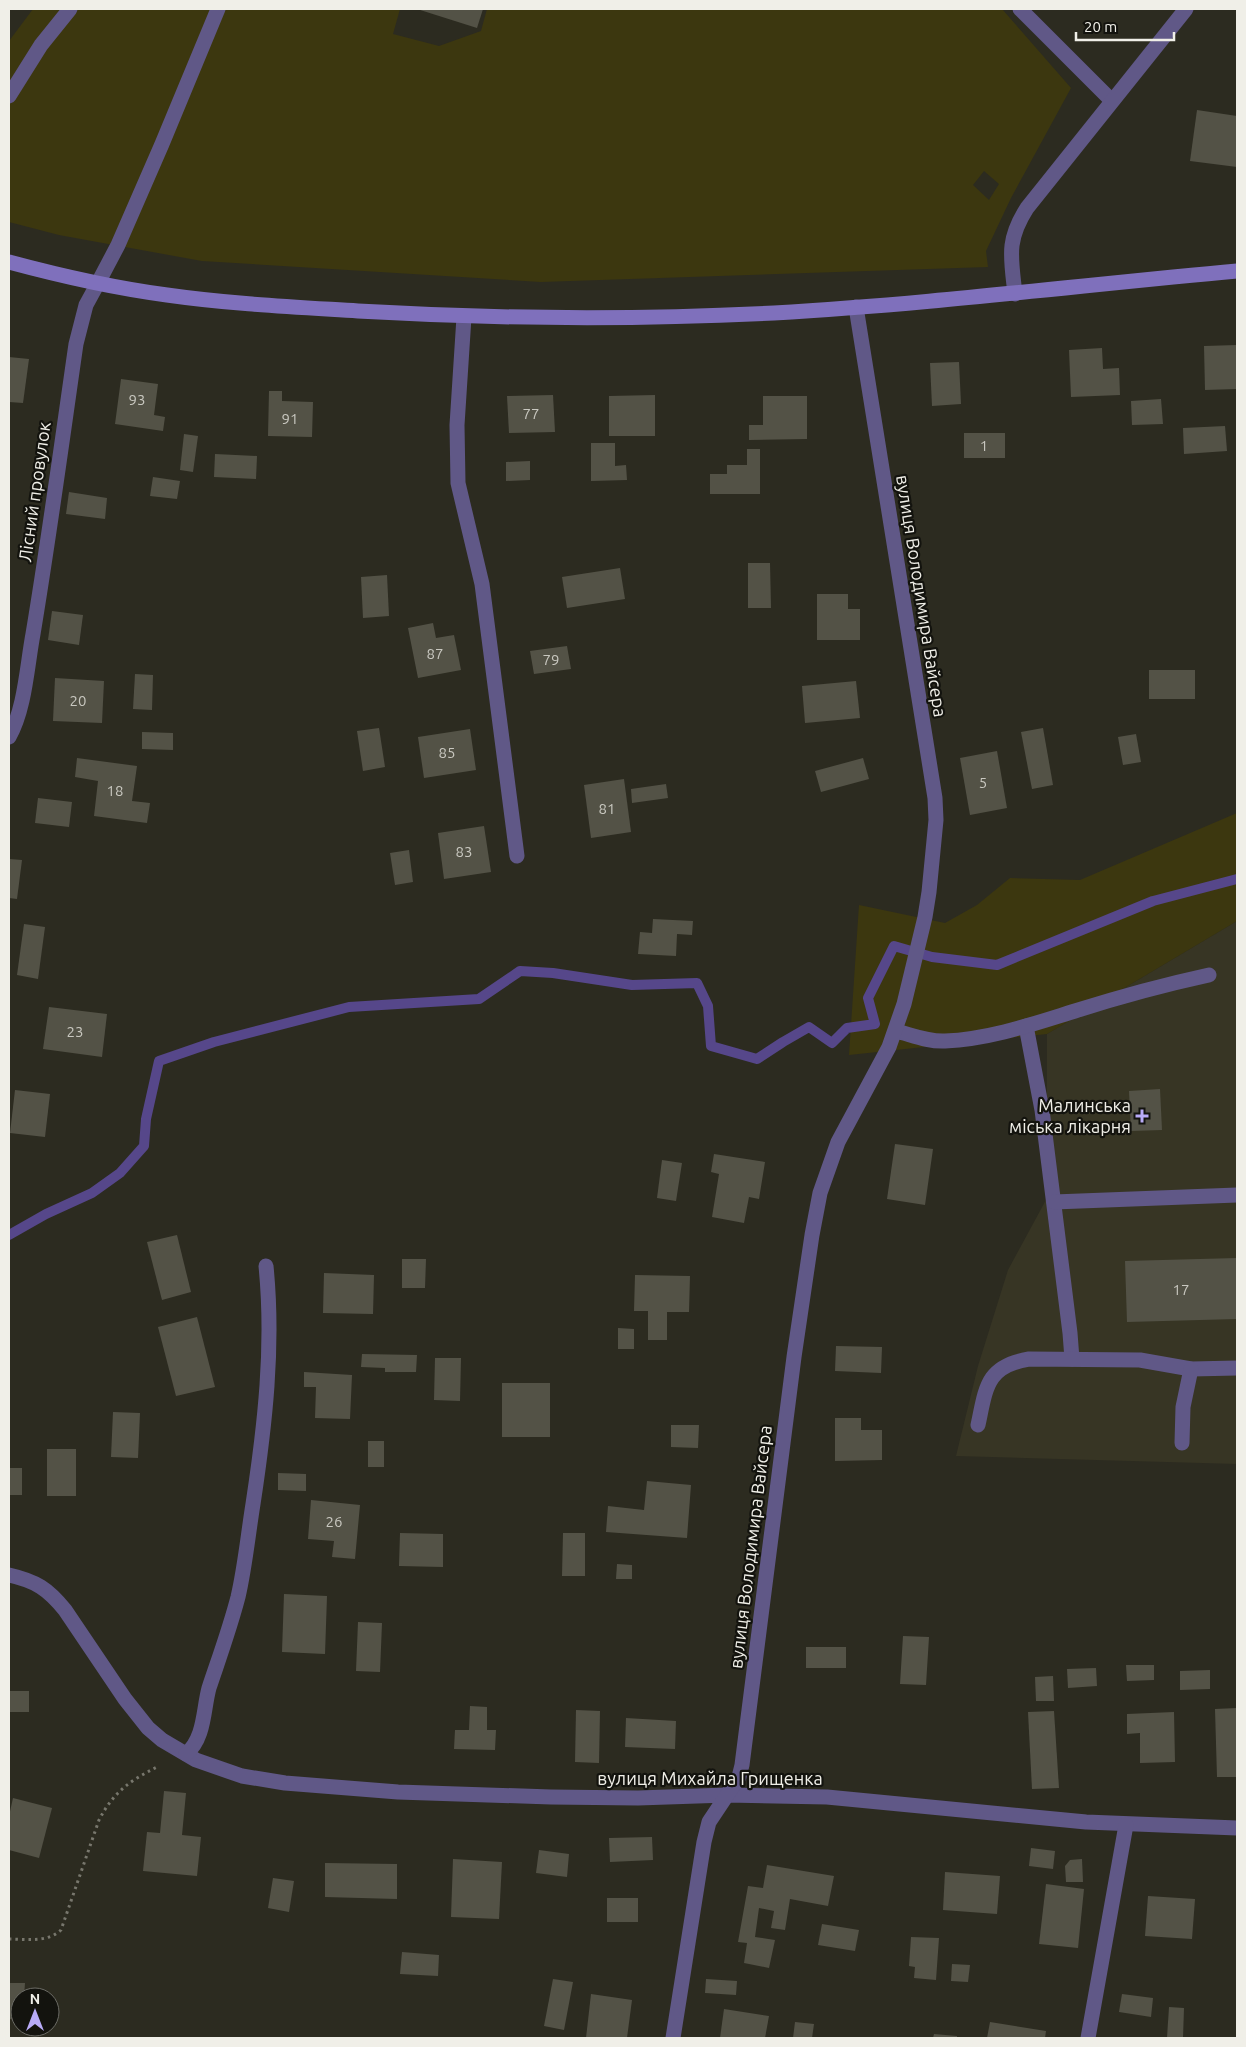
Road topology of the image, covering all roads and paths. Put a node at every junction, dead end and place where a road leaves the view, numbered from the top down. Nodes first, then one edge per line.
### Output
1 (70, 9) edge
2 (218, 9) edge
3 (1020, 9) edge
4 (1186, 9) edge
5 (9, 96) edge
6 (1111, 100) junction
7 (9, 262) edge
8 (1237, 271) edge
9 (98, 283) junction
10 (1015, 294) junction
11 (856, 307) junction
12 (464, 317) junction
13 (9, 737) edge
14 (517, 856) dead end
15 (1209, 975) dead end
16 (1026, 1026) junction
17 (896, 1031) junction
18 (1237, 1195) edge
19 (1054, 1202) junction
20 (266, 1266) dead end
21 (1072, 1359) junction
22 (1237, 1368) edge
23 (1191, 1369) junction
24 (978, 1425) dead end
25 (1182, 1443) dead end
26 (9, 1575) edge
27 (186, 1754) junction
28 (727, 1795) junction
29 (1126, 1824) junction
30 (1237, 1828) edge
31 (9, 1939) edge
32 (673, 2038) edge
33 (1088, 2038) edge

1 - 5 street
2 - 9 street, Лісний провулок
3 - 6 street
4 - 6 street
6 - 10 street
7 - 9 street
8 - 10 street
9 - 12 street
9 - 13 street, Лісний провулок
10 - 11 street
11 - 12 street
11 - 17 street, вулиця Володимира Вайсера
12 - 14 street
15 - 16 street
16 - 17 street
16 - 19 street
17 - 28 street, вулиця Володимира Вайсера
18 - 19 street
19 - 21 street
20 - 27 street
21 - 23 street
21 - 24 street
22 - 23 street
23 - 25 street
26 - 27 street, вулиця Михайла Грищенка
27 - 28 street, вулиця Михайла Грищенка
27 - 31 path
28 - 29 street, вулиця Михайла Грищенка
28 - 32 street, вулиця Володимира Вайсера
29 - 30 street, вулиця Михайла Грищенка
29 - 33 street

